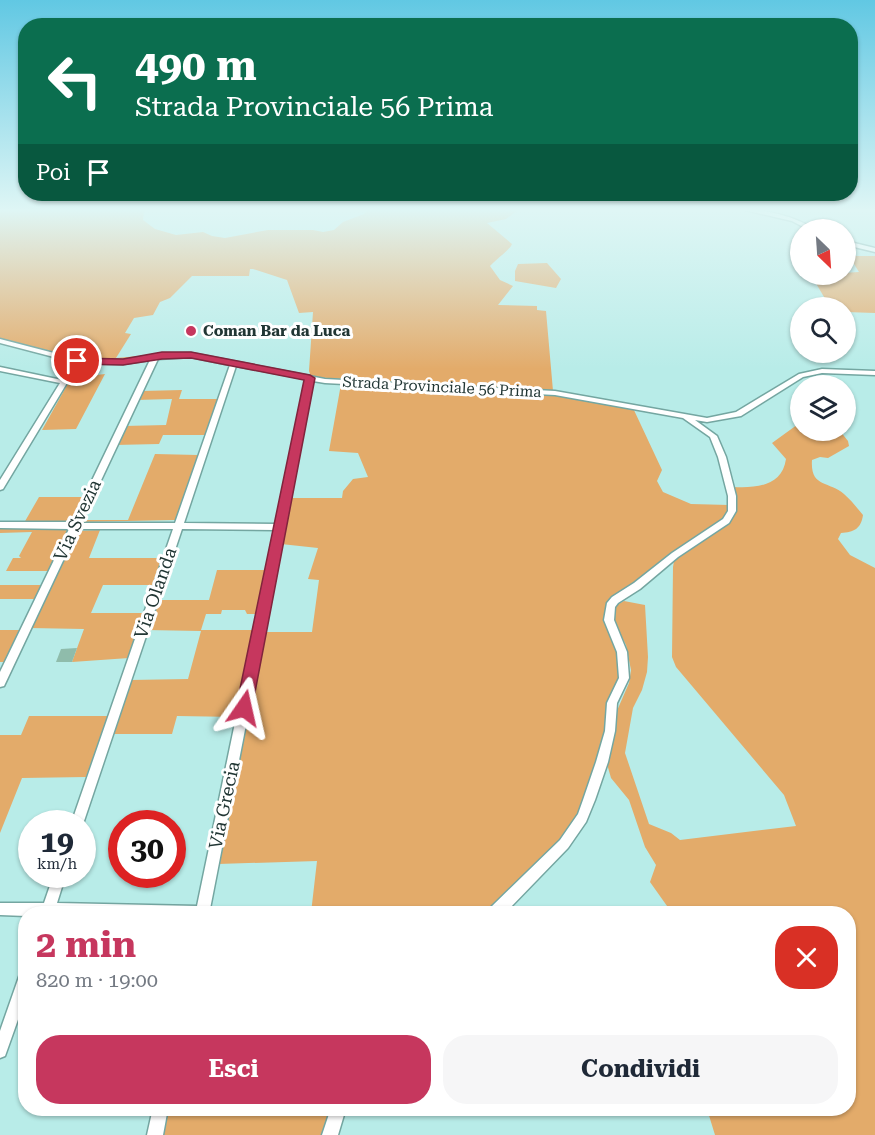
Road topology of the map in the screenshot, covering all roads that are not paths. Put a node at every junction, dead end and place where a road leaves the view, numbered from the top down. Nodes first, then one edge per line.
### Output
1 (0, 341) edge
2 (155, 357) junction
3 (77, 361) junction
4 (234, 363) junction
5 (0, 369) edge
6 (875, 373) edge
7 (310, 378) junction
8 (63, 382) junction
9 (685, 417) junction
10 (0, 487) edge
11 (0, 525) edge
12 (75, 526) junction
13 (178, 526) junction
14 (281, 527) junction
15 (0, 683) edge
16 (82, 810) edge
17 (55, 888) edge
18 (49, 906) edge
19 (203, 906) edge
20 (502, 906) edge
21 (0, 909) edge
22 (18, 910) edge
23 (18, 999) edge
24 (0, 1051) edge
25 (159, 1116) edge
26 (336, 1116) edge
27 (155, 1135) edge
28 (330, 1135) edge

1 - 3 street, Strada Provinciale 56 Prima
2 - 3 street, Strada Provinciale 56 Prima
2 - 4 street, Strada Provinciale 56 Prima
2 - 12 street, Via Svezia
3 - 8 street
4 - 7 street, Strada Provinciale 56 Prima
4 - 13 street, Via Olanda
5 - 8 street
6 - 9 street, Strada Provinciale 56 Prima
7 - 9 street, Strada Provinciale 56 Prima
7 - 14 street, Via Grecia
8 - 10 street
9 - 20 street
11 - 12 street
12 - 13 street
12 - 15 street, Via Svezia
13 - 14 street
13 - 16 street, Via Olanda
14 - 19 street, Via Grecia
17 - 18 street
21 - 22 street
23 - 24 street
25 - 27 street
26 - 28 street

